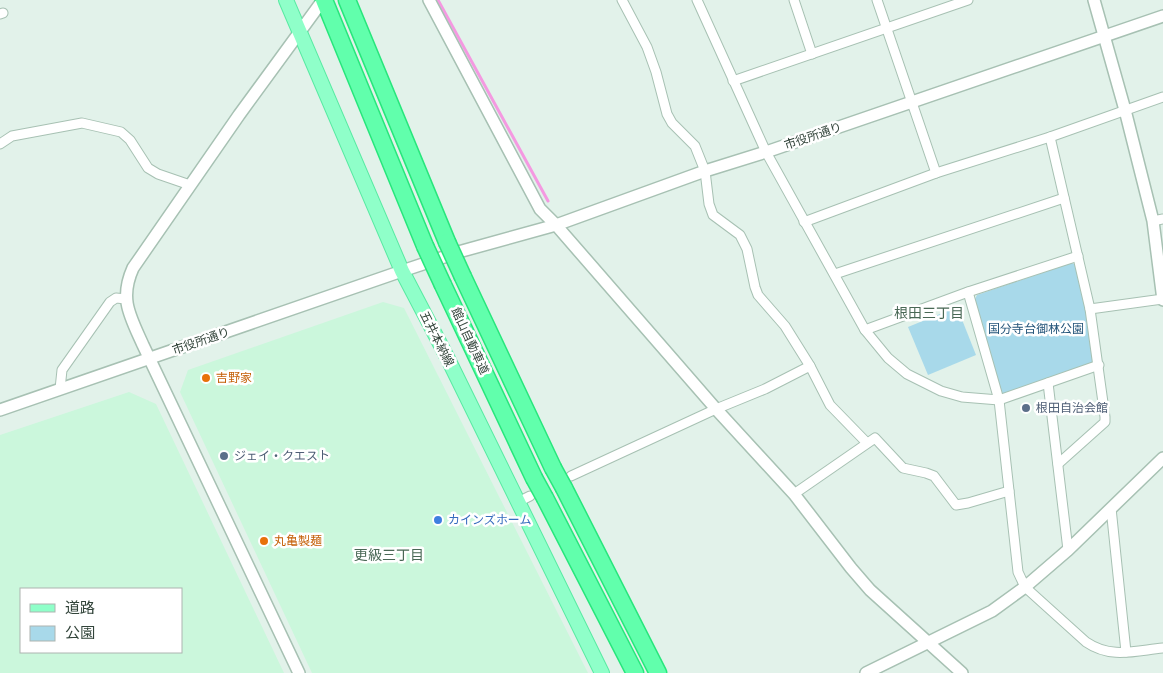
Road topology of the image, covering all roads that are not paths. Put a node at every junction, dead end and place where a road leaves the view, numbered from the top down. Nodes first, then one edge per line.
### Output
1 (286, 0) edge
2 (347, 0) edge
3 (428, 0) edge
4 (622, 0) edge
5 (697, 0) edge
6 (794, 0) edge
7 (877, 0) edge
8 (968, 0) edge
9 (1094, 0) edge
10 (325, 3) edge
11 (1163, 16) edge
12 (886, 29) junction
13 (299, 32) junction
14 (1104, 37) junction
15 (812, 54) junction
16 (732, 82) junction
17 (1163, 97) edge
18 (913, 101) junction
19 (1125, 110) junction
20 (1050, 137) junction
21 (0, 144) edge
22 (766, 152) junction
23 (705, 171) junction
24 (936, 173) junction
25 (190, 185) junction
26 (1064, 198) junction
27 (1158, 220) edge
28 (804, 222) junction
29 (556, 225) junction
30 (1078, 256) junction
31 (402, 271) junction
32 (835, 274) junction
33 (968, 292) junction
34 (126, 299) junction
35 (1163, 300) edge
36 (1090, 309) junction
37 (865, 330) junction
38 (150, 359) junction
39 (1099, 365) junction
40 (810, 366) junction
41 (1048, 383) junction
42 (60, 389) junction
43 (999, 400) junction
44 (716, 409) junction
45 (0, 410) edge
46 (867, 443) junction
47 (1163, 458) edge
48 (1058, 464) junction
49 (568, 482) junction
50 (1009, 491) junction
51 (794, 494) junction
52 (531, 499) junction
53 (1111, 508) junction
54 (1068, 550) junction
55 (1025, 587) junction
56 (928, 644) junction
57 (1163, 648) edge
58 (1126, 652) junction
59 (299, 673) edge
60 (602, 673) edge
61 (635, 673) edge
62 (658, 673) edge
63 (866, 673) edge
64 (962, 673) edge

1 - 13 main road, 五井本納線
2 - 49 highway, 館山自動車道, bridge
3 - 29 street
4 - 23 street
5 - 16 street
6 - 15 street
7 - 12 street
8 - 12 street
9 - 14 street
10 - 13 street
10 - 52 highway, 館山自動車道, bridge
11 - 14 street, 市役所通り
12 - 15 street
12 - 18 street
13 - 25 street
13 - 31 main road, 五井本納線
14 - 18 street, 市役所通り
14 - 19 street
15 - 16 street
16 - 22 street
17 - 19 street
18 - 22 street, 市役所通り
18 - 24 street
19 - 20 street
19 - 27 street
20 - 24 street
20 - 26 street
21 - 25 street
22 - 23 street, 市役所通り
22 - 28 street
23 - 29 street, 市役所通り
23 - 40 street
24 - 28 street
25 - 34 street
26 - 30 street
26 - 32 street
27 - 35 street
28 - 32 street
29 - 31 street, 市役所通り
29 - 44 street
30 - 33 street
30 - 36 street
31 - 38 street, 市役所通り
31 - 52 main road, 五井本納線
32 - 37 street
33 - 37 street
33 - 43 street
34 - 38 street
34 - 42 street
35 - 36 street
36 - 39 street
37 - 43 street
38 - 42 street, 市役所通り
38 - 59 street
39 - 41 street
39 - 48 street
40 - 44 street
40 - 46 street
41 - 43 street
41 - 48 street
42 - 45 street, 市役所通り
43 - 50 street
44 - 49 street
44 - 51 street
46 - 50 street
46 - 51 street
47 - 53 street
48 - 54 street
49 - 62 highway, 館山自動車道
50 - 55 street
51 - 56 street
52 - 60 main road, 五井本納線
52 - 61 highway, 館山自動車道
53 - 54 street
53 - 58 street
54 - 55 street
55 - 56 street
55 - 58 street
56 - 63 street
56 - 64 street
57 - 58 street

